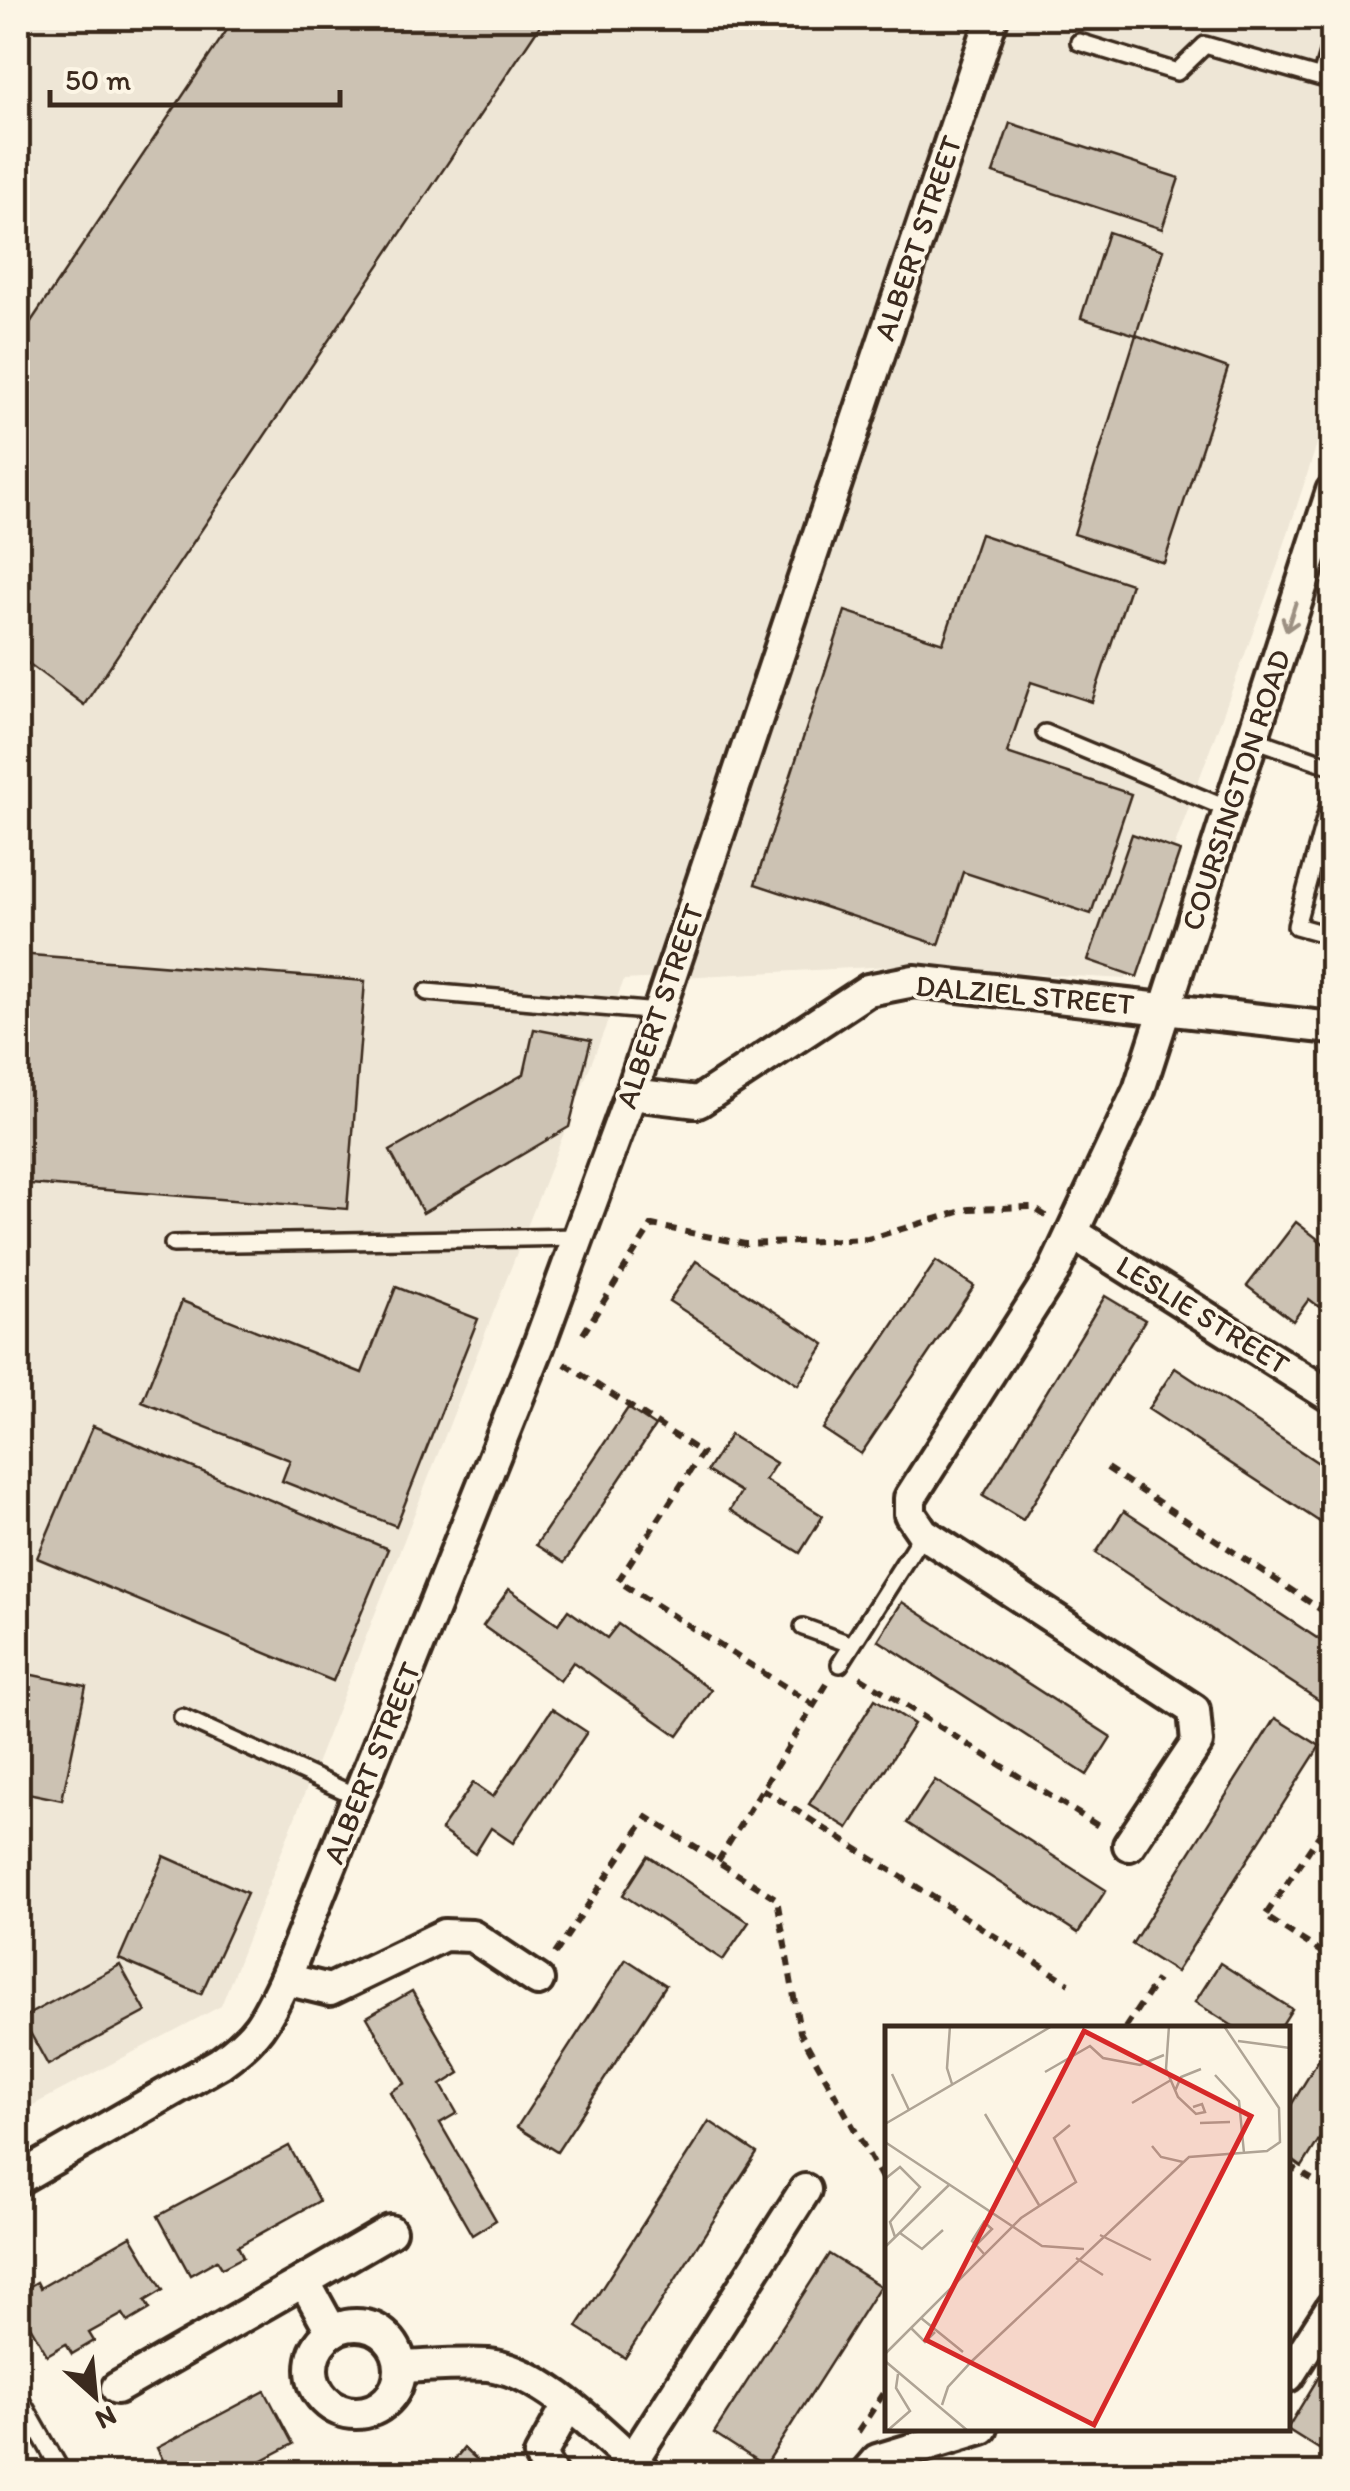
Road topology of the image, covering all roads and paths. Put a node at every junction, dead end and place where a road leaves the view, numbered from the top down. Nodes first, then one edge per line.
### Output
1 (992, 18) edge
2 (1332, 40) edge
3 (1079, 42) dead end
4 (1327, 79) edge
5 (1332, 491) edge
6 (1044, 733) dead end
7 (1251, 738) junction
8 (1332, 766) edge
9 (1332, 793) edge
10 (1228, 809) junction
11 (1332, 936) edge
12 (427, 992) dead end
13 (1168, 1008) junction
14 (658, 1012) junction
15 (1332, 1028) edge
16 (631, 1094) junction
17 (1073, 1233) junction
18 (578, 1238) junction
19 (173, 1244) dead end
20 (551, 1355) junction
21 (1332, 1397) edge
22 (1108, 1468) dead end
23 (924, 1532) junction
24 (1332, 1617) edge
25 (803, 1627) dead end
26 (850, 1644) junction
27 (840, 1664) junction
28 (814, 1704) junction
29 (182, 1718) dead end
30 (762, 1789) junction
31 (358, 1798) junction
32 (1332, 1816) edge
33 (1129, 1845) joint
34 (718, 1862) junction
35 (1332, 1960) edge
36 (285, 1979) junction
37 (538, 1980) joint
38 (1157, 1980) dead end
39 (1069, 1983) dead end
40 (1126, 2026) edge
41 (1290, 2166) edge
42 (18, 2178) edge
43 (885, 2184) edge
44 (806, 2190) dead end
45 (1328, 2190) dead end
46 (390, 2232) dead end
47 (304, 2280) junction
48 (1332, 2306) edge
49 (332, 2332) junction
50 (402, 2367) junction
51 (1290, 2373) edge
52 (116, 2388) dead end
53 (18, 2395) edge
54 (568, 2405) junction
55 (972, 2431) edge
56 (640, 2467) edge
57 (63, 2474) edge
58 (551, 2474) edge
59 (865, 2474) edge

1 - 14 street, ALBERT STREET
2 - 4 lane
3 - 4 lane
5 -> 7 street, COURSINGTON ROAD
6 - 10 lane
7 - 8 lane
7 - 10 street, COURSINGTON ROAD
9 - 11 lane
10 - 13 street, COURSINGTON ROAD
12 - 14 lane
13 - 15 street, DALZIEL STREET
13 - 16 street, DALZIEL STREET
13 - 17 street, COURSINGTON ROAD
14 - 16 street, ALBERT STREET
16 - 18 street, ALBERT STREET
17 - 20 path
17 - 21 street, LESLIE STREET
17 - 23 street, COURSINGTON ROAD
18 - 19 lane
18 - 20 street, ALBERT STREET
20 - 28 path
20 - 31 street, ALBERT STREET
22 - 24 path
23 - 26 lane
23 - 33 street
25 - 26 lane
26 - 27 lane
27 - 28 path
27 - 33 path
28 - 30 path
29 - 31 lane
30 - 34 path
30 - 39 path
31 - 36 street, ALBERT STREET
32 - 35 path
34 - 37 path
34 - 43 path
36 - 37 street
36 - 42 street, ALBERT STREET
38 - 40 path
41 - 45 path
44 - 56 street
46 - 47 street
47 - 49 street
47 - 52 street
48 - 51 street
49 - 50 street
49 - 50 street
50 - 54 street
53 - 57 lane
54 - 56 street
54 - 58 street
55 - 59 street

